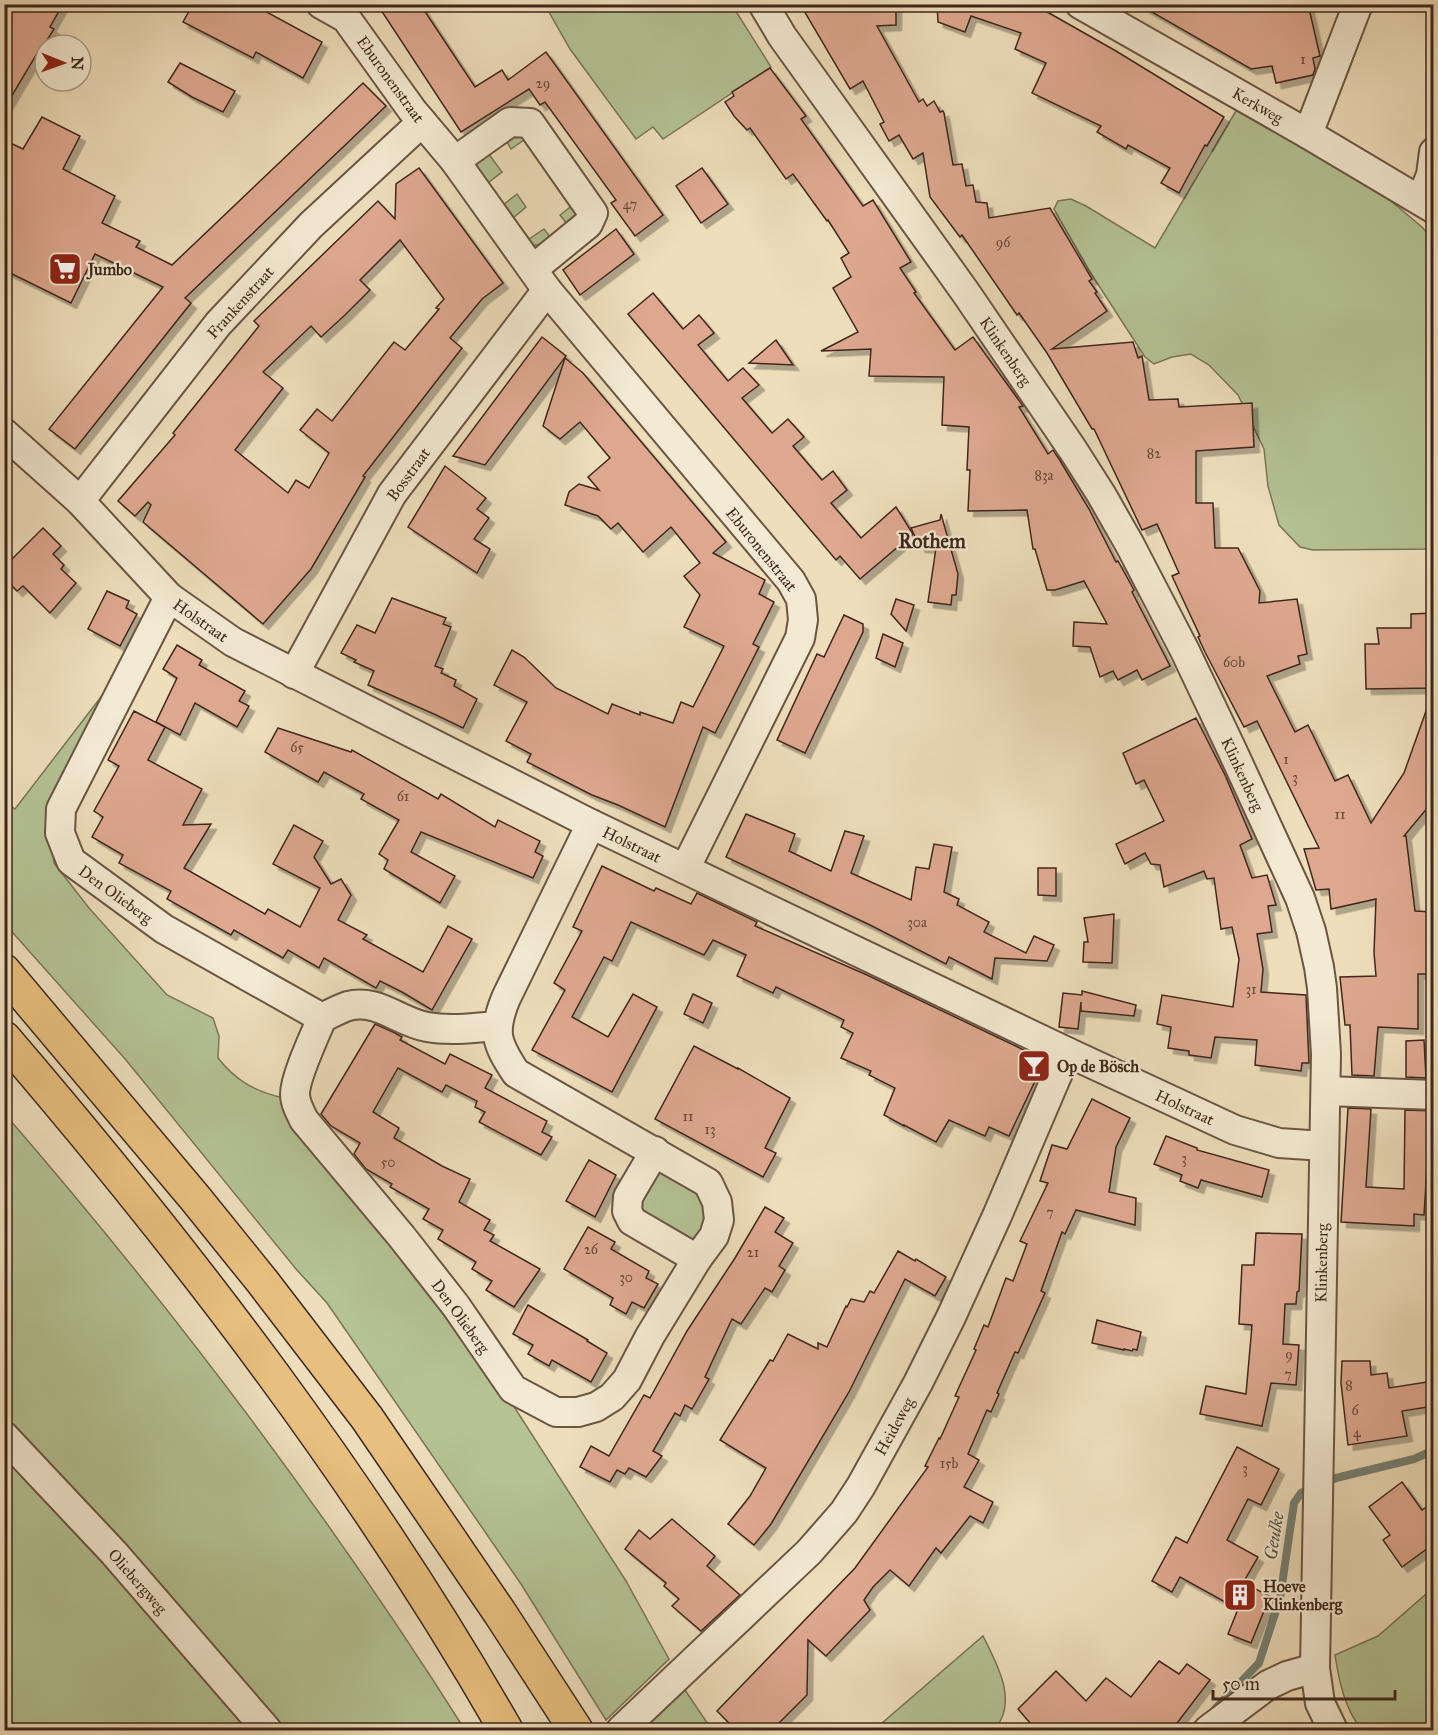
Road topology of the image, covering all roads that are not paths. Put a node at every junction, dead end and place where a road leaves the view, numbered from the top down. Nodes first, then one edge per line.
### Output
1 (321, 4) edge
2 (763, 4) edge
3 (1080, 4) edge
4 (1358, 4) edge
5 (422, 122) junction
6 (1308, 134) junction
7 (1434, 152) edge
8 (455, 161) junction
9 (1427, 204) edge
10 (540, 280) junction
11 (4, 433) edge
12 (80, 501) junction
13 (169, 597) junction
14 (294, 674) junction
15 (591, 824) junction
16 (685, 870) junction
17 (4, 970) edge
18 (322, 1018) junction
19 (497, 1026) junction
20 (4, 1038) edge
21 (1067, 1052) junction
22 (1326, 1091) junction
23 (1434, 1095) edge
24 (1324, 1146) junction
25 (655, 1151) junction
26 (697, 1258) junction
27 (4, 1436) edge
28 (1315, 1668) junction
29 (267, 1731) edge
30 (506, 1731) edge
31 (576, 1731) edge
32 (621, 1731) edge
33 (1208, 1731) edge
34 (1333, 1731) edge

1 - 5 street, Eburonenstraat
2 - 22 street, Klinkenberg
3 - 6 street, Kerkweg
4 - 6 street
5 - 8 street, Eburonenstraat
5 - 12 street, Frankenstraat
6 - 9 street, Kerkweg
7 - 9 street
8 - 10 street, Eburonenstraat
8 - 10 street
10 - 14 street, Bosstraat
10 - 16 street, Eburonenstraat
11 - 12 street, Holstraat
12 - 13 street, Holstraat
13 - 14 street, Holstraat
13 - 18 street, Den Olieberg
14 - 15 street, Holstraat
15 - 16 street, Holstraat
15 - 19 street
16 - 21 street, Holstraat
17 - 31 highway
18 - 19 street
18 - 26 street, Den Olieberg
19 - 25 street, Den Olieberg
20 - 30 highway
21 - 24 street, Holstraat
21 - 32 street, Heideweg
22 - 23 street
22 - 24 street, Klinkenberg
24 - 28 street, Klinkenberg
25 - 26 street, Den Olieberg
25 - 26 street
27 - 29 street, Oliebergweg
28 - 33 street
28 - 34 street, Klinkenberg

